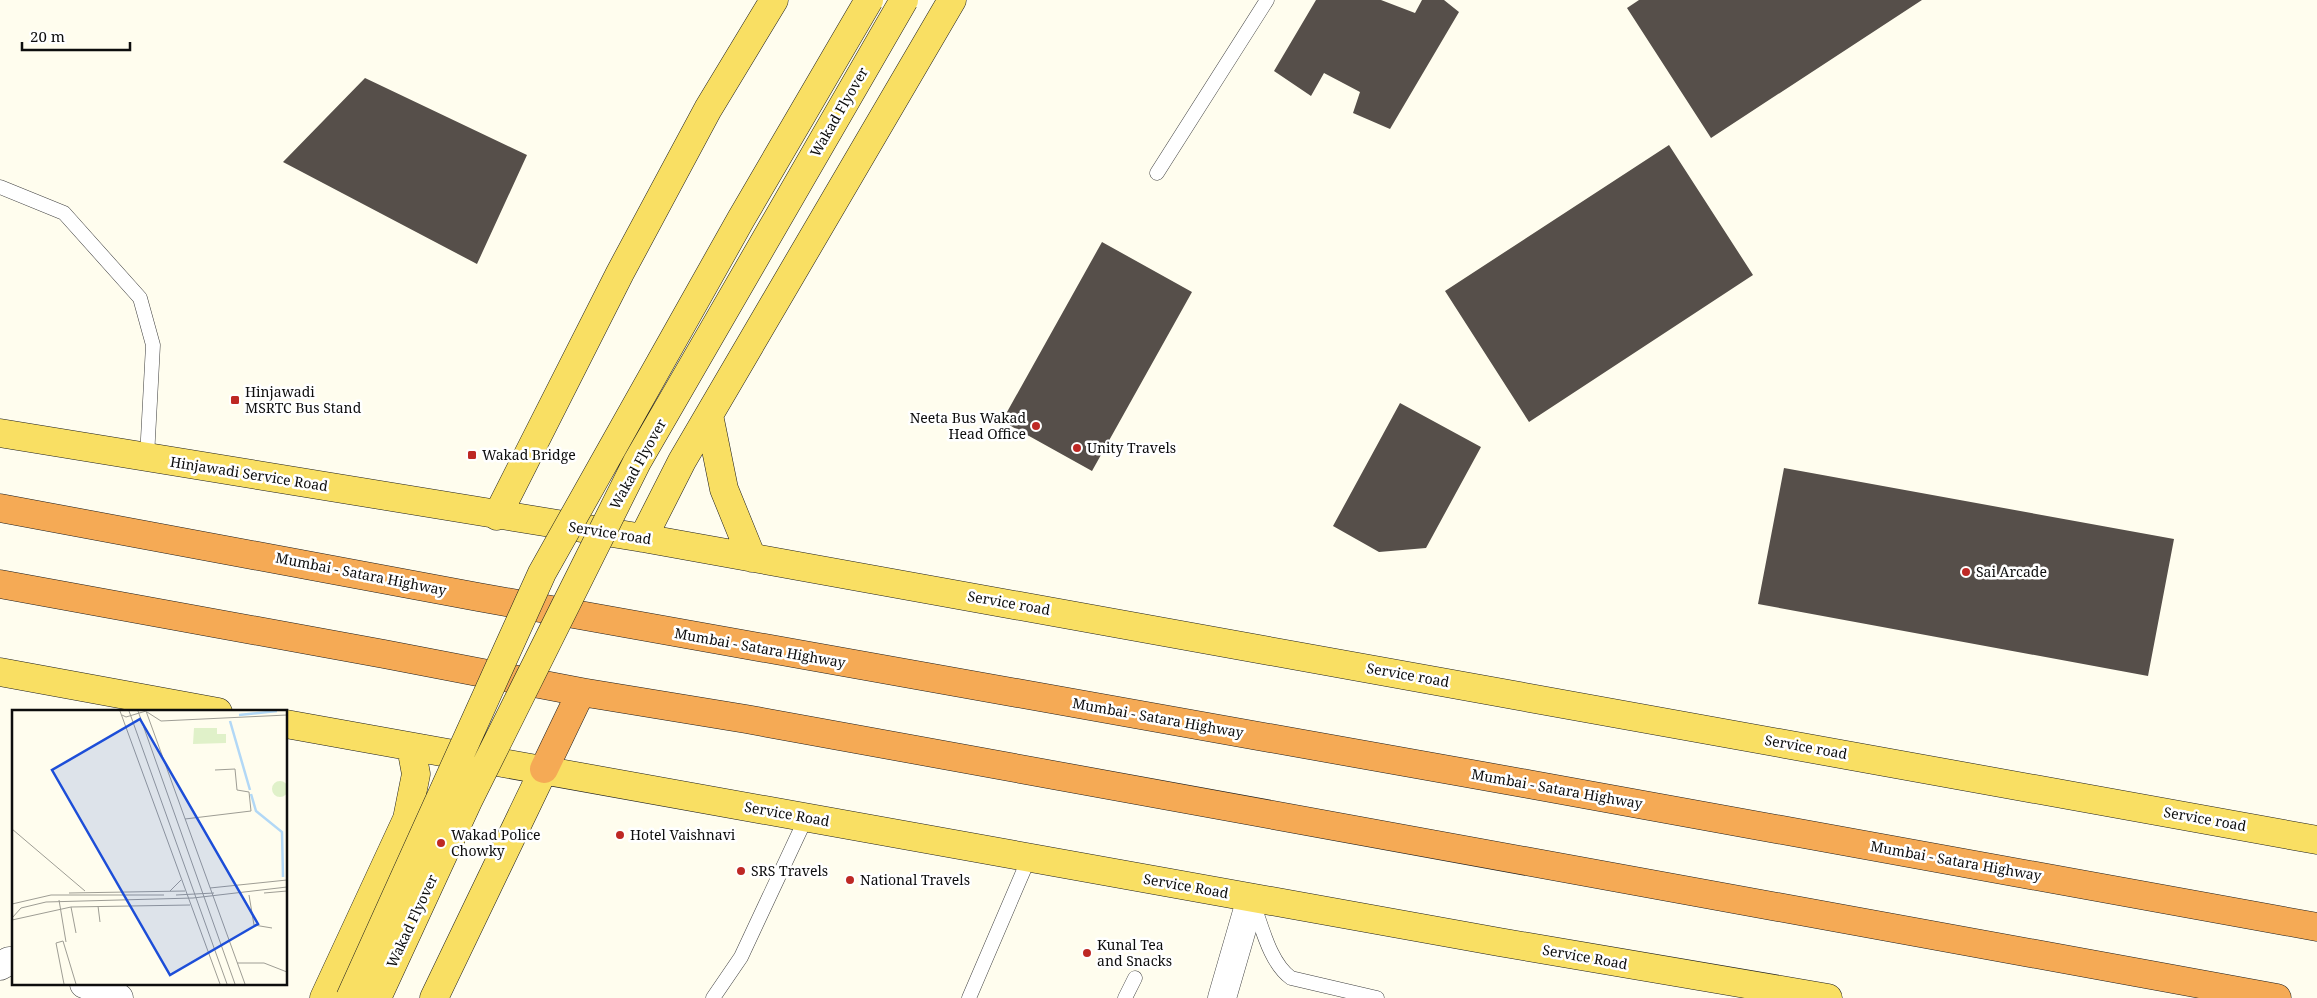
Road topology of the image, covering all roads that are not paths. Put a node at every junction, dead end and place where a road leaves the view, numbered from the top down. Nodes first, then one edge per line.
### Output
1 (774, 0) edge
2 (869, 0) edge
3 (904, 0) edge
4 (952, 0) edge
5 (1267, 0) edge
6 (1157, 173) dead end
7 (0, 187) edge
8 (709, 415) junction
9 (0, 433) edge
10 (147, 457) junction
11 (0, 508) edge
12 (497, 516) junction
13 (643, 538) junction
14 (752, 558) junction
15 (0, 584) edge
16 (0, 672) edge
17 (581, 692) junction
18 (207, 710) edge
19 (288, 724) edge
20 (411, 747) junction
21 (544, 769) junction
22 (806, 818) junction
23 (2317, 840) edge
24 (1029, 858) junction
25 (1251, 898) junction
26 (2317, 927) edge
27 (12, 961) edge
28 (0, 966) edge
29 (1135, 978) dead end
30 (89, 986) edge
31 (1733, 990) edge
32 (119, 998) edge
33 (324, 998) edge
34 (350, 998) edge
35 (377, 998) edge
36 (434, 998) edge
37 (713, 998) edge
38 (969, 998) edge
39 (1125, 998) edge
40 (1222, 998) edge
41 (1377, 998) edge
42 (1828, 998) edge
43 (2277, 998) edge

1 - 12 main road
2 - 34 main road, Wakad Flyover, bridge
3 - 35 main road, Wakad Flyover, bridge
4 - 8 main road
5 - 6 lane
7 - 10 lane
8 - 13 main road
8 - 14 main road
9 - 10 main road, Hinjawadi Service Road
10 - 12 main road, Hinjawadi Service Road
11 - 26 highway, Mumbai - Satara Highway
12 - 13 main road, Service road
13 - 14 main road, Service road
14 - 23 main road, Service road
15 - 17 highway
16 - 18 main road
17 - 21 highway
17 - 43 highway
19 - 20 main road, Service Road
20 - 21 main road, Service Road
20 - 33 main road
21 - 22 main road, Service Road
21 - 36 main road
22 - 24 main road, Service Road
22 - 37 lane
24 - 25 main road, Service Road
24 - 38 lane
25 - 31 main road, Service Road
25 - 40 street
25 - 41 lane
27 - 28 street
29 - 39 lane
30 - 32 street
31 - 42 main road, Service Road

